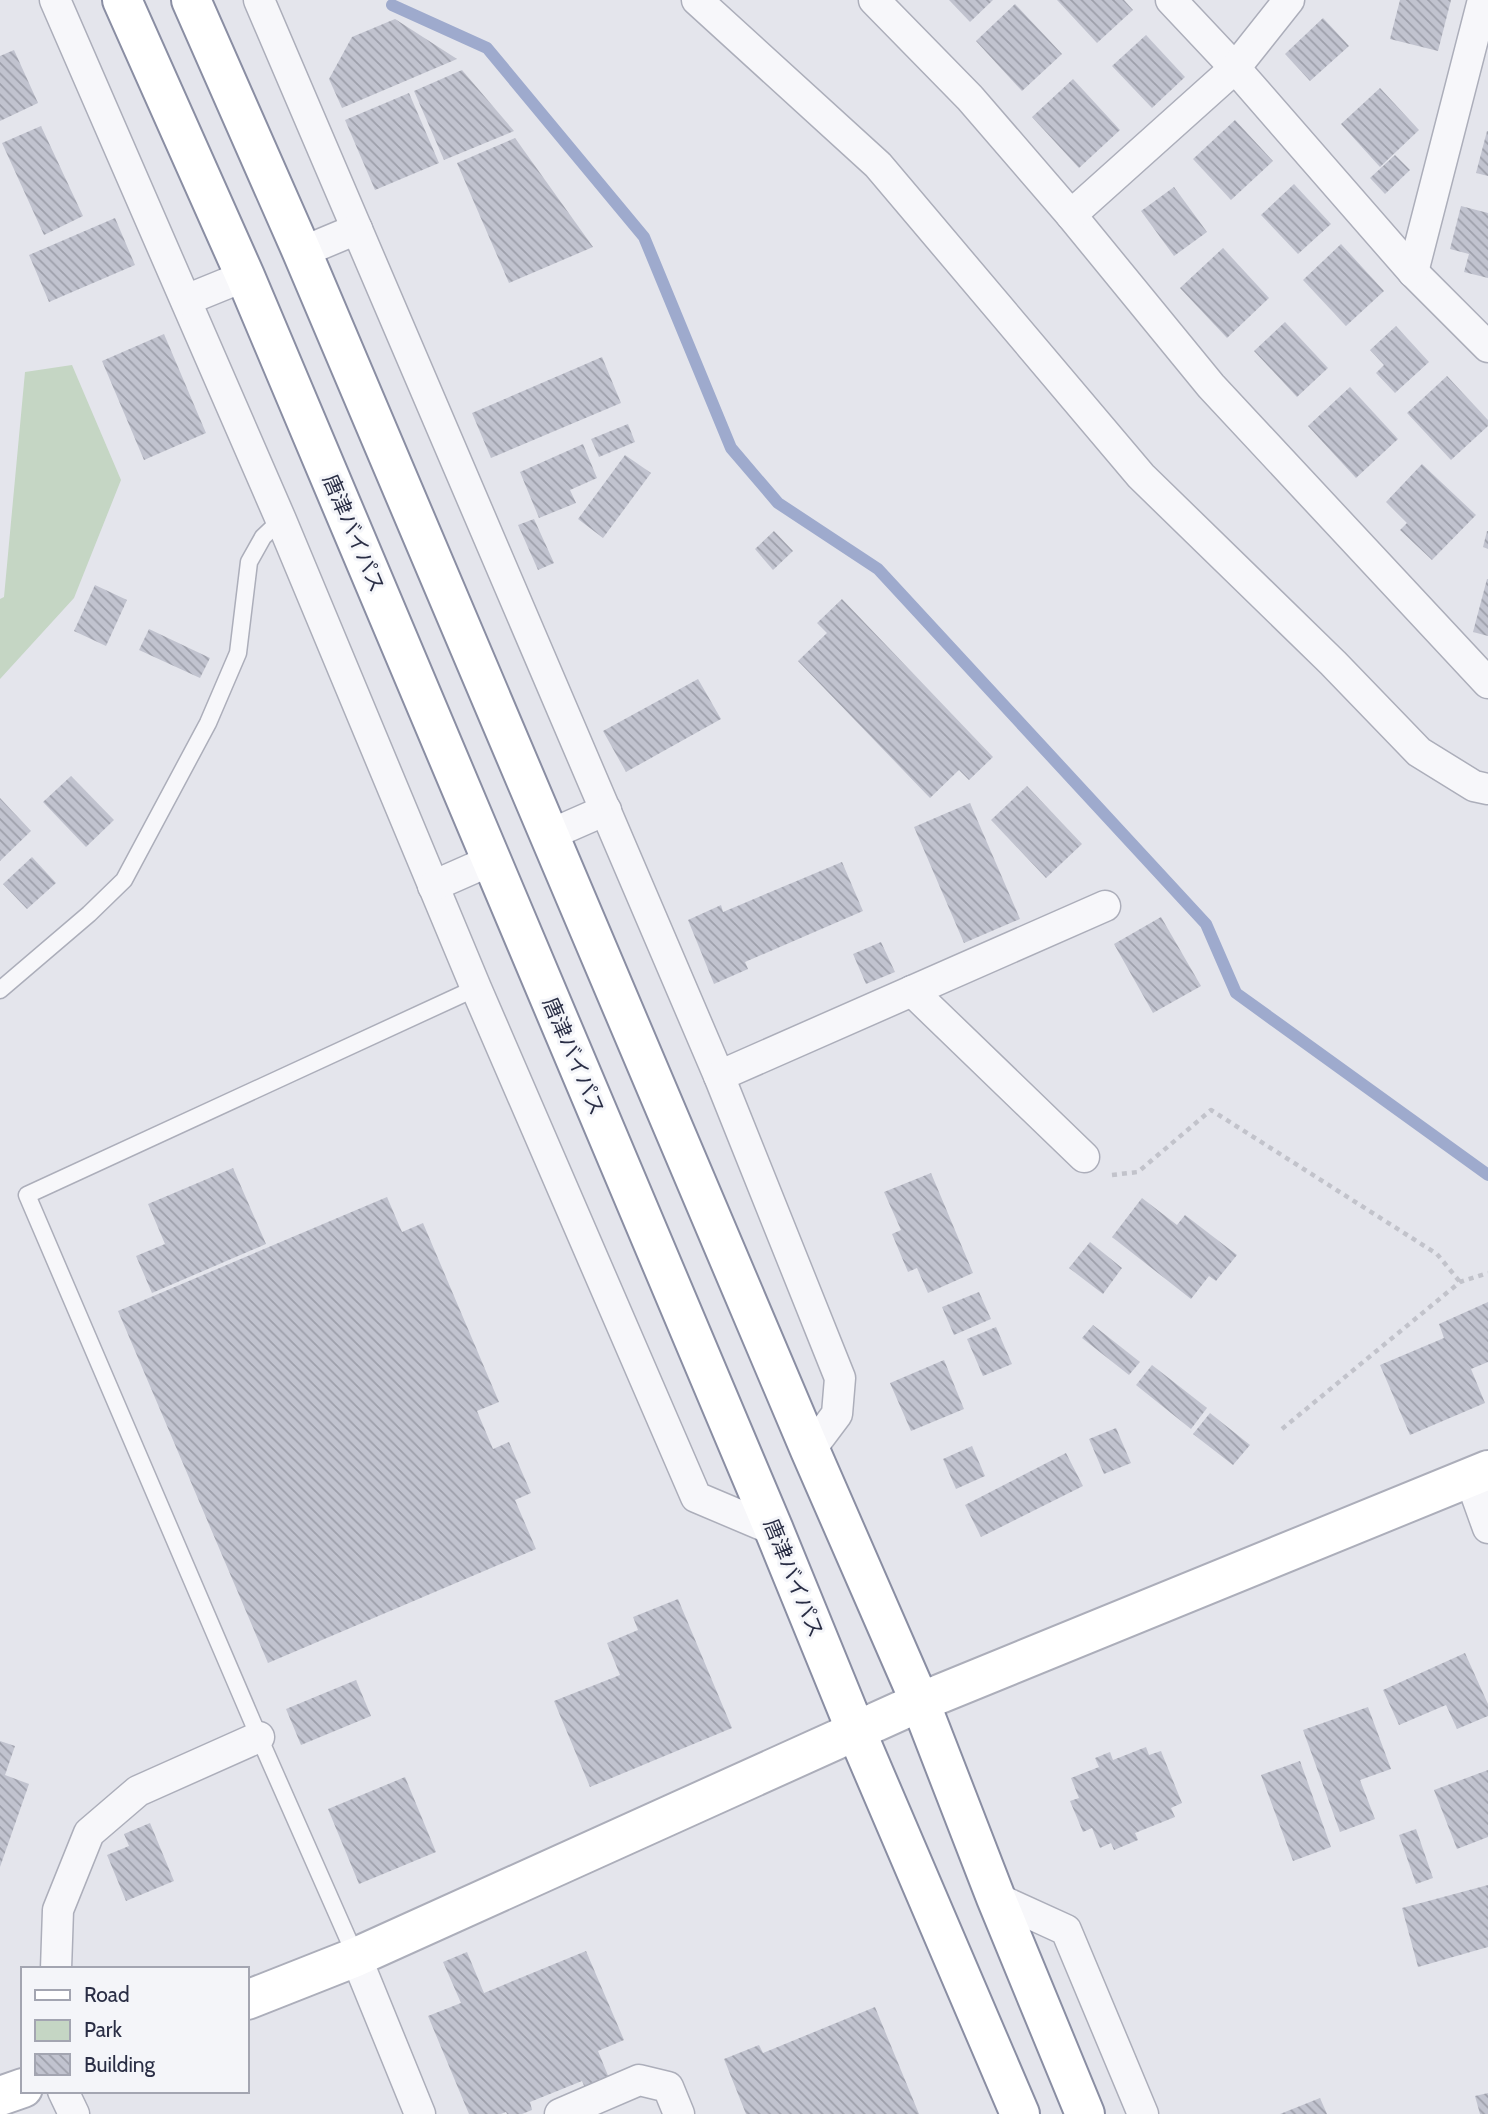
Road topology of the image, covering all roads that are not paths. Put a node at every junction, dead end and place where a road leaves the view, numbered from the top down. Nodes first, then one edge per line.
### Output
1 (55, 0) edge
2 (122, 0) edge
3 (191, 0) edge
4 (259, 0) edge
5 (697, 0) edge
6 (874, 0) edge
7 (1171, 0) edge
8 (1289, 0) edge
9 (1483, 0) edge
10 (1235, 68) junction
11 (1071, 215) junction
12 (357, 229) junction
13 (302, 252) junction
14 (1413, 272) junction
15 (245, 276) junction
16 (186, 300) junction
17 (1488, 347) edge
18 (281, 520) junction
19 (1488, 683) edge
20 (1488, 789) edge
21 (606, 810) junction
22 (549, 835) junction
23 (492, 860) junction
24 (433, 886) junction
25 (1105, 906) dead end
26 (476, 988) junction
27 (0, 990) edge
28 (912, 990) junction
29 (719, 1076) junction
30 (1084, 1157) road end
31 (810, 1450) junction
32 (1479, 1474) edge
33 (1488, 1528) edge
34 (774, 1530) junction
35 (920, 1702) junction
36 (856, 1731) junction
37 (259, 1737) junction
38 (996, 1898) junction
39 (356, 1957) junction
40 (56, 1967) edge
41 (248, 2000) edge
42 (21, 2089) edge
43 (64, 2093) edge
44 (0, 2096) edge
45 (74, 2114) edge
46 (420, 2114) edge
47 (560, 2114) edge
48 (680, 2114) edge
49 (1020, 2114) edge
50 (1085, 2114) edge
51 (1143, 2114) edge

1 - 16 street
2 - 15 main road, 唐津バイパス
3 - 13 main road
4 - 12 street
5 - 20 street
6 - 11 street
7 - 10 street
8 - 10 street
9 - 14 street
10 - 11 street
10 - 14 street
11 - 19 street
12 - 13 street
12 - 21 street
13 - 22 main road
14 - 17 street
15 - 16 street
15 - 23 main road, 唐津バイパス
16 - 18 street
18 - 24 street
18 - 27 lane
21 - 22 street
21 - 29 street
22 - 31 main road
23 - 24 street
23 - 34 main road, 唐津バイパス
24 - 26 street
25 - 28 street
26 - 34 street
26 - 37 lane
28 - 29 street
28 - 30 street
29 - 31 street
31 - 35 main road
32 - 33 street
32 - 35 main road
34 - 36 main road, 唐津バイパス
35 - 36 main road
35 - 38 main road
36 - 39 main road
36 - 49 main road, 唐津バイパス
37 - 39 lane
37 - 40 street
38 - 50 main road
38 - 51 street
39 - 41 main road
39 - 46 street
42 - 44 main road
43 - 45 street
47 - 48 street

